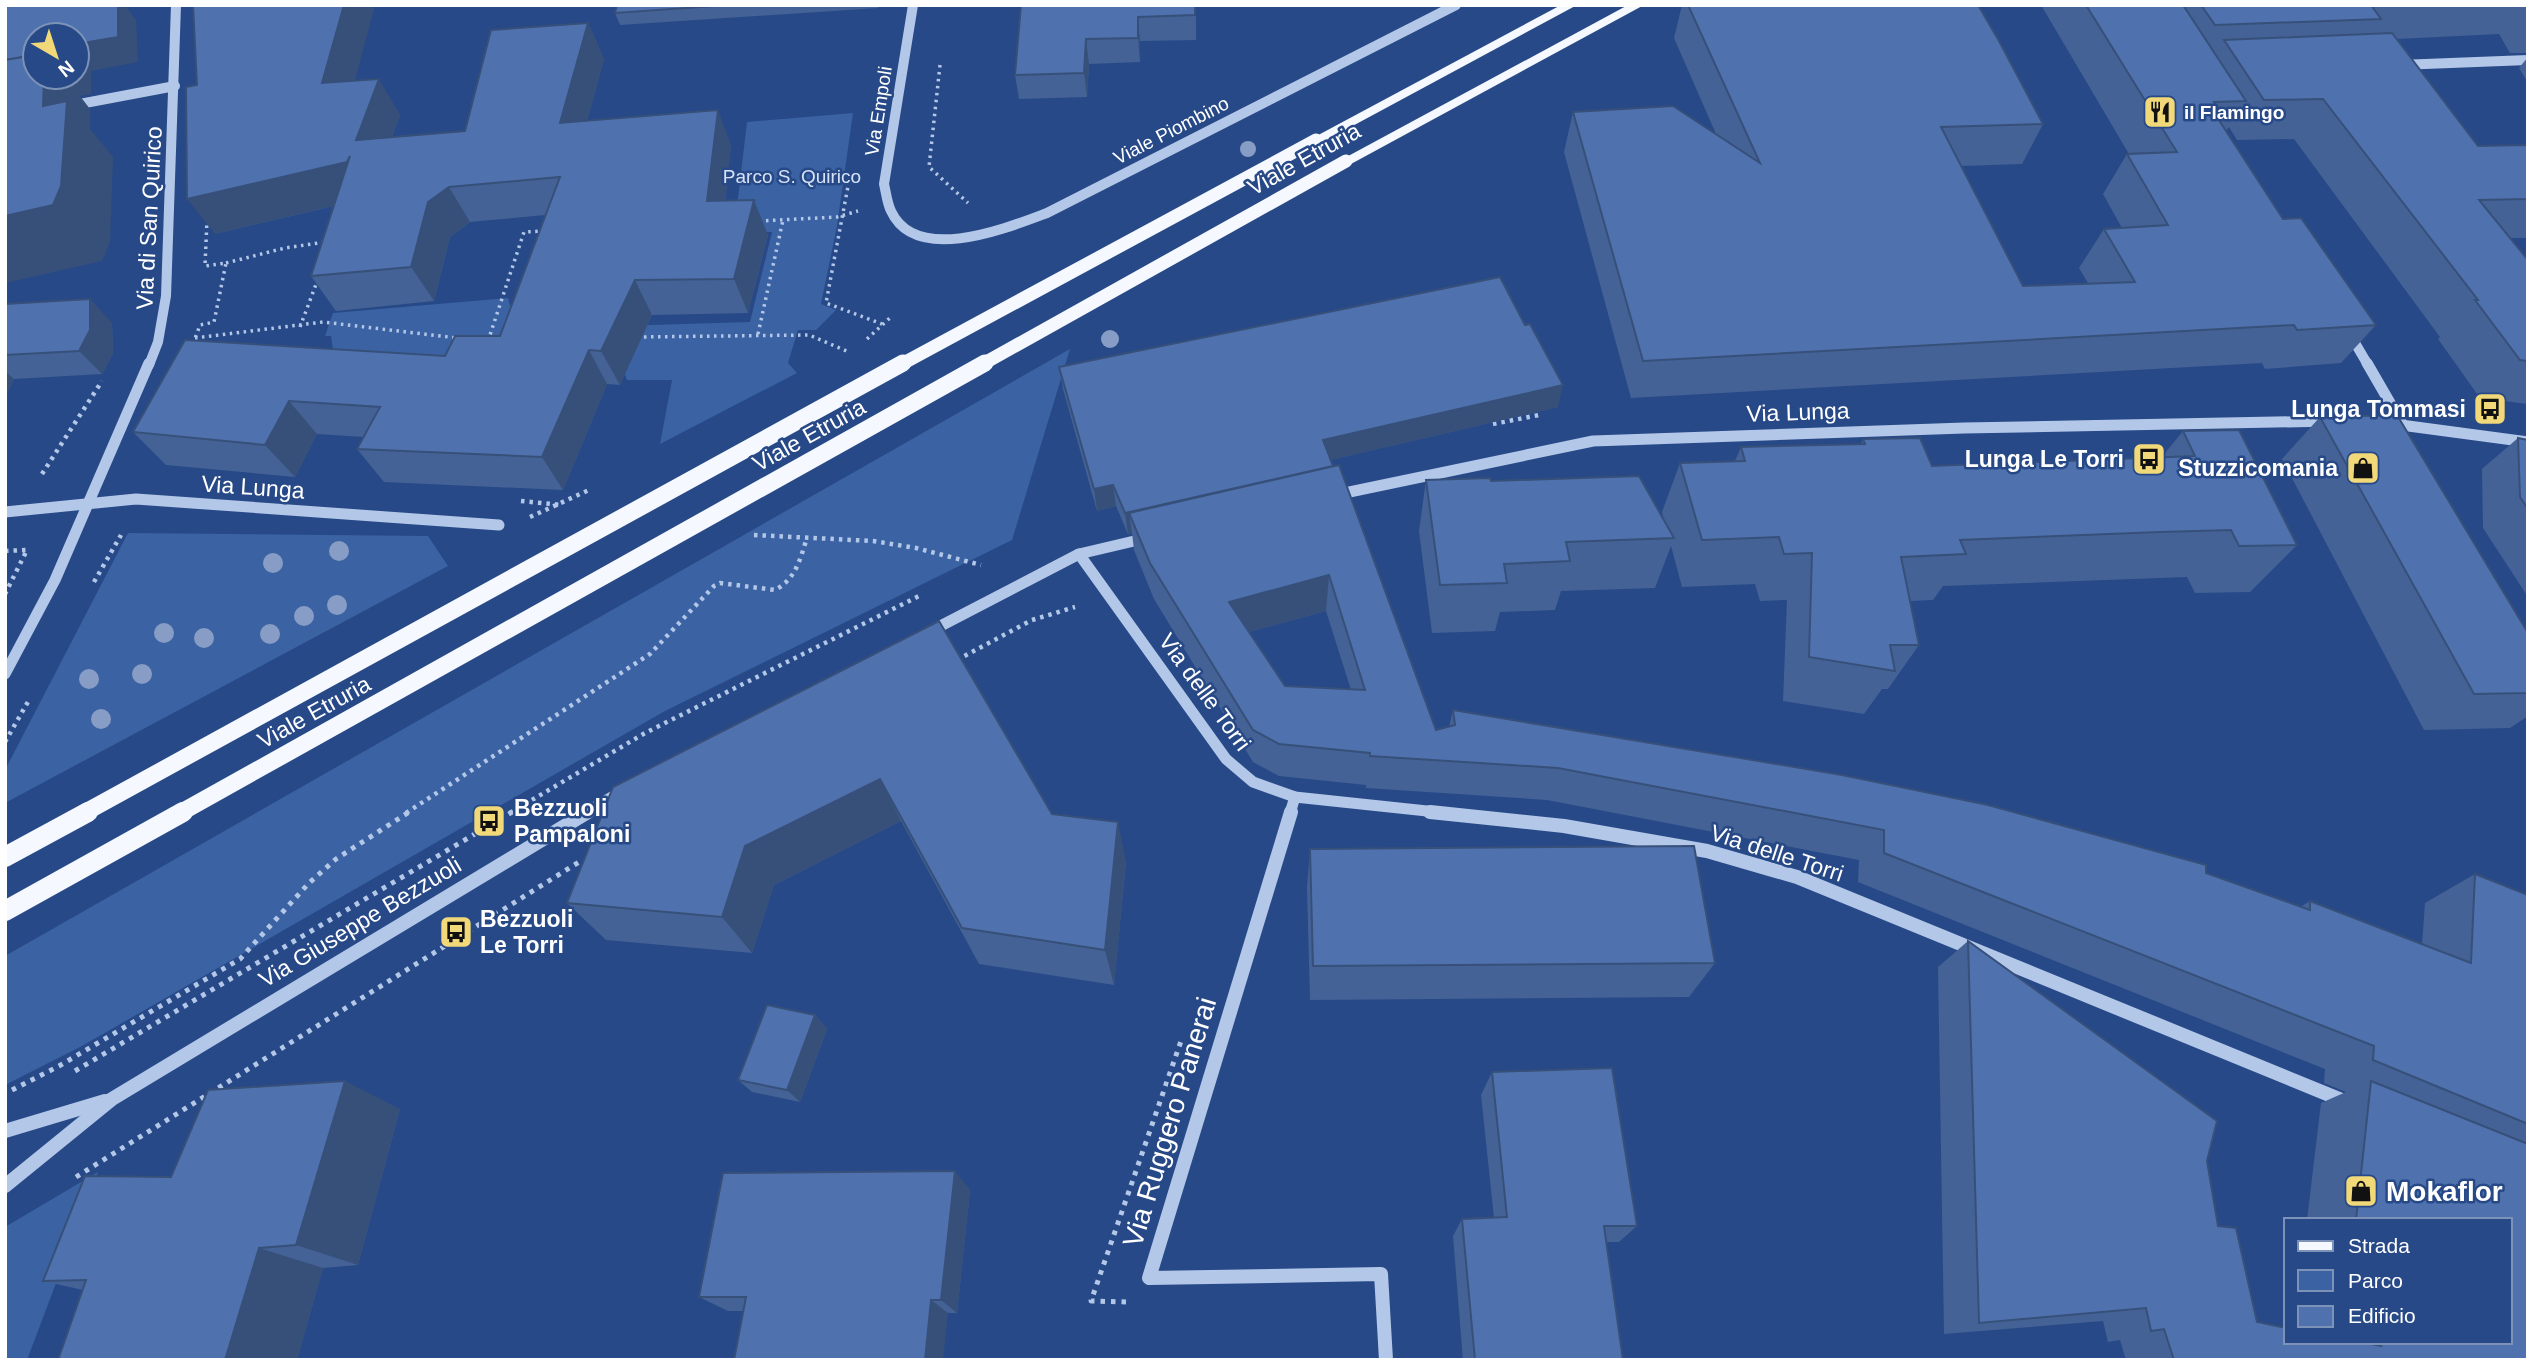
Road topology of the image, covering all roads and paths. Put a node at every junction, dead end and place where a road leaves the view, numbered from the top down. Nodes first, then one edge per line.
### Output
1 (176, 5) edge
2 (913, 5) edge
3 (1456, 5) edge
4 (1571, 5) edge
5 (1639, 5) edge
6 (940, 59) dead end
7 (2528, 60) edge
8 (2391, 65) edge
9 (175, 86) junction
10 (56, 108) edge
11 (968, 203) dead end
12 (886, 204) junction
13 (207, 210) edge
14 (783, 220) junction
15 (895, 220) joint
16 (755, 222) edge
17 (551, 231) edge
18 (332, 242) edge
19 (226, 263) junction
20 (318, 278) edge
21 (2342, 321) edge
22 (300, 327) junction
23 (758, 334) junction
24 (196, 338) junction
25 (460, 338) edge
26 (636, 338) dead end
27 (501, 341) edge
28 (158, 342) junction
29 (191, 350) edge
30 (849, 353) dead end
31 (103, 380) dead end
32 (2352, 422) edge
33 (2377, 423) edge
34 (2405, 429) junction
35 (2528, 442) edge
36 (40, 478) dead end
37 (1321, 498) edge
38 (508, 500) dead end
39 (90, 503) junction
40 (562, 505) dead end
41 (5, 512) edge
42 (499, 525) dead end
43 (749, 534) dead end
44 (1160, 535) edge
45 (807, 538) junction
46 (5, 551) edge
47 (1079, 554) junction
48 (981, 565) dead end
49 (5, 594) edge
50 (1079, 607) dead end
51 (913, 640) edge
52 (947, 665) edge
53 (5, 674) edge
54 (638, 781) edge
55 (1295, 797) junction
56 (5, 857) edge
57 (581, 861) edge
58 (5, 911) edge
59 (5, 1094) edge
60 (112, 1099) junction
61 (2361, 1108) dead end
62 (5, 1131) edge
63 (75, 1178) dead end
64 (5, 1186) edge
65 (1386, 1360) edge

1 - 9 street, Via di San Quirico
2 - 12 street, Via Empoli
3 - 15 street, Viale Piombino
4 - 56 main road, Viale Etruria, bridge
5 - 58 main road, Viale Etruria, bridge
6 - 11 path
7 - 8 street
9 - 10 street
9 - 28 street, Via di San Quirico
12 - 14 path
12 - 15 street, Via Empoli
13 - 19 path
14 - 16 path
14 - 23 path
17 - 27 path
18 - 19 path
19 - 24 path
20 - 22 path
21 - 34 street
22 - 24 path
22 - 25 path
23 - 26 path
23 - 30 path
24 - 28 path
24 - 29 path
28 - 39 street, Via di San Quirico
31 - 36 path
32 - 37 street, Via Lunga
33 - 34 street
34 - 35 street
38 - 40 path
39 - 41 street, Via Lunga
39 - 42 street, Via Lunga
39 - 53 street, Via di San Quirico
43 - 45 path
44 - 47 street
45 - 48 path
45 - 59 path
46 - 49 path
47 - 51 street
47 - 55 street, Via delle Torri
50 - 52 path
54 - 60 street, Via Giuseppe Bezzuoli
55 - 61 street, Via delle Torri
55 - 65 street, Via Ruggero Panerai
57 - 63 path
60 - 62 street, Via Giuseppe Bezzuoli
60 - 64 street, Via Giuseppe Bezzuoli

